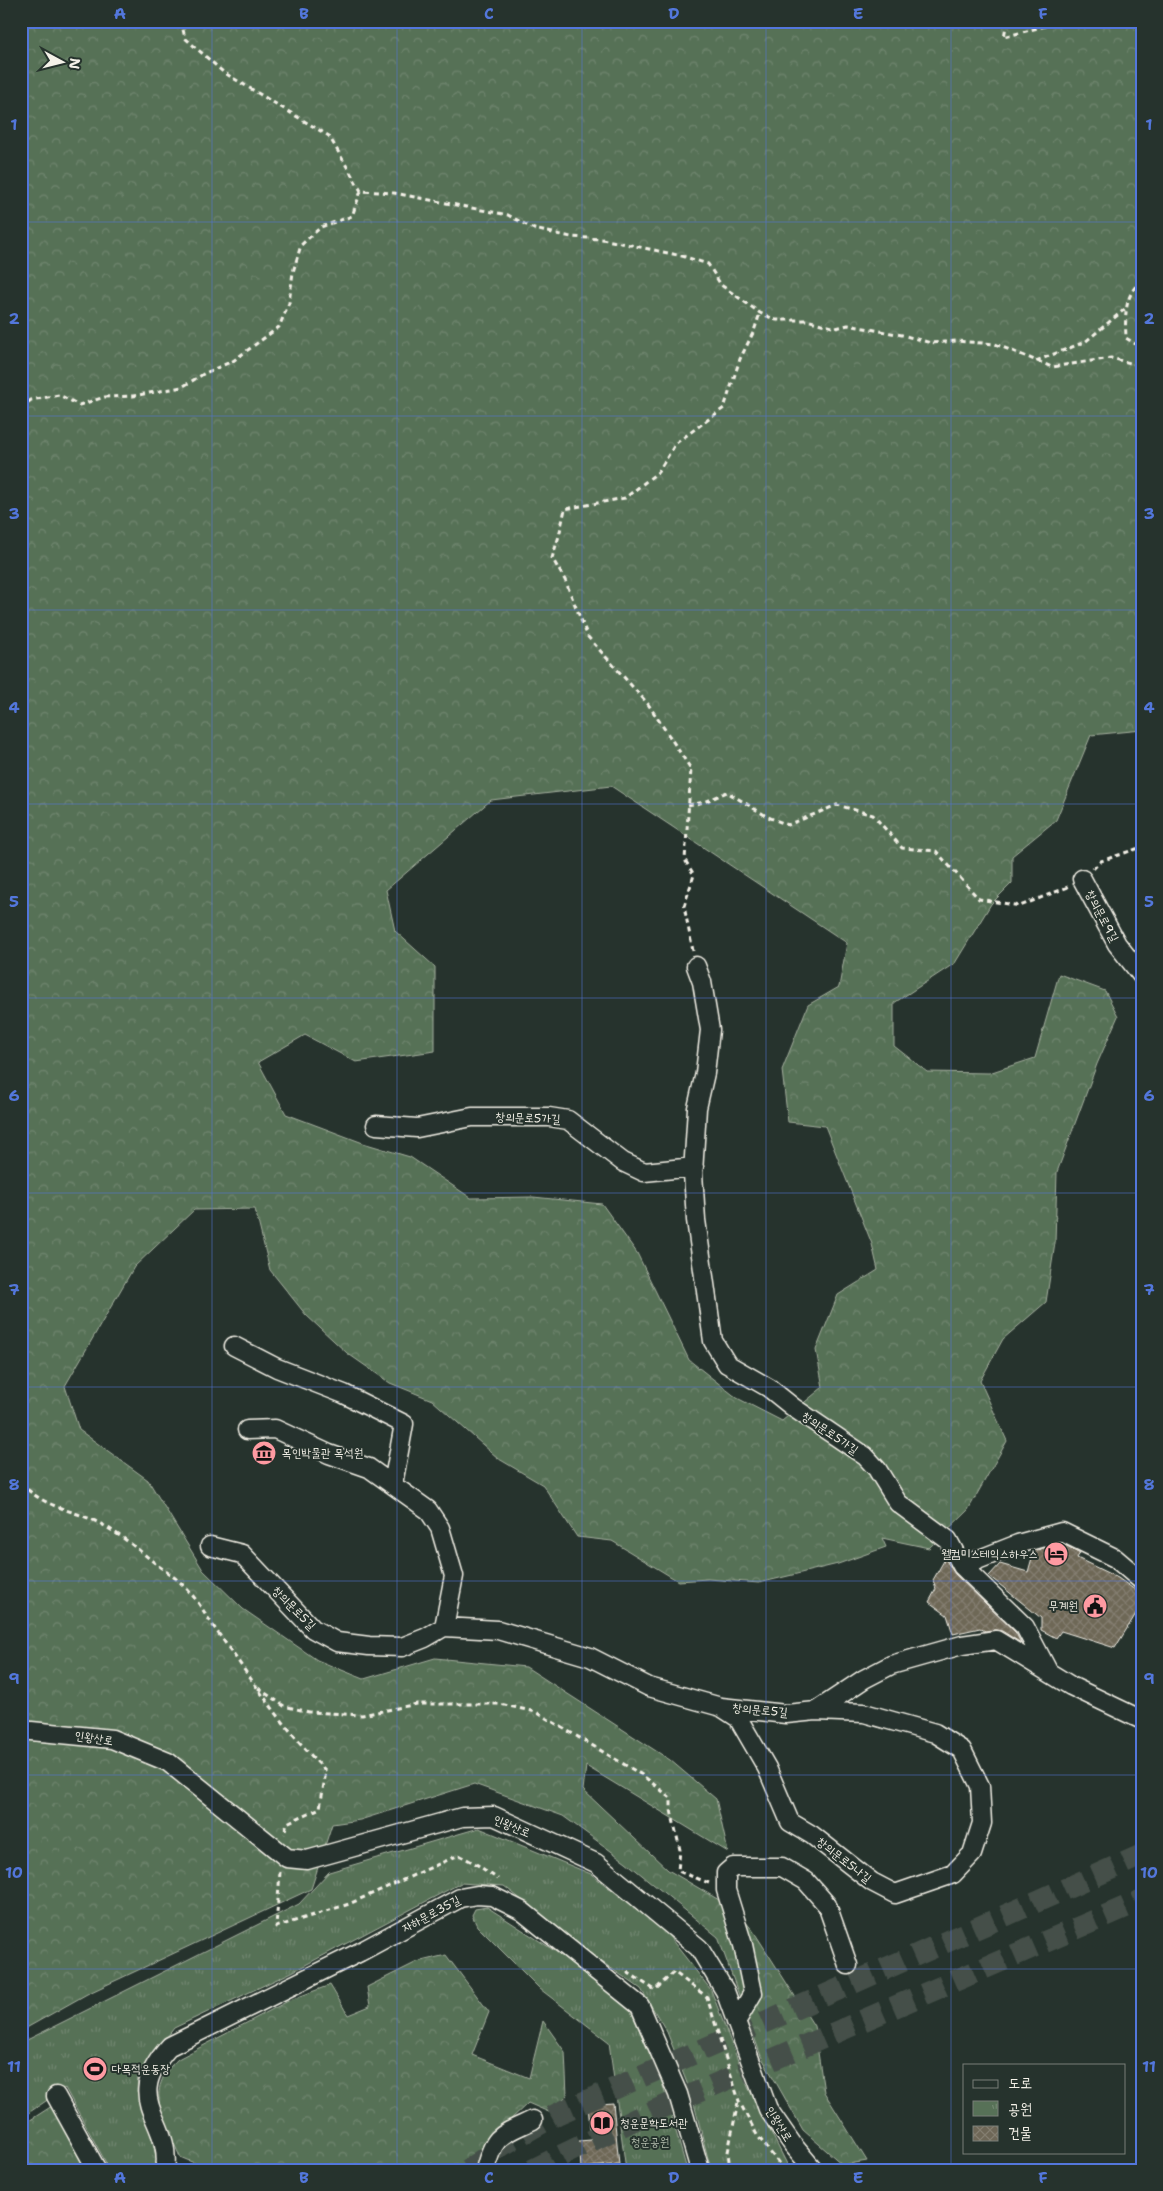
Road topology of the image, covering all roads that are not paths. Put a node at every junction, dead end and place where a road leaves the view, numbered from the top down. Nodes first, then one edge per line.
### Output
1 (1083, 880) road end
2 (696, 966) road end
3 (1142, 976) edge
4 (376, 1125) dead end
5 (694, 1167) junction
6 (234, 1346) dead end
7 (247, 1430) dead end
8 (393, 1484) junction
9 (210, 1546) dead end
10 (962, 1566) junction
11 (1142, 1581) edge
12 (444, 1627) junction
13 (1046, 1669) junction
14 (721, 1707) junction
15 (816, 1711) junction
16 (1142, 1720) edge
17 (21, 1730) edge
18 (848, 1964) dead end
19 (736, 2022) junction
20 (56, 2096) dead end
21 (533, 2120) dead end
22 (97, 2170) edge
23 (165, 2170) edge
24 (485, 2170) edge
25 (700, 2170) edge
26 (814, 2170) edge

1 - 3 street, 창의문로9길
2 - 5 street, 창의문로5가길
4 - 5 street, 창의문로5가길
5 - 10 street, 창의문로5가길
6 - 8 street
7 - 8 street
8 - 12 street
9 - 12 street, 창의문로5길
10 - 11 street
10 - 13 street, 창의문로5가길
12 - 14 street, 창의문로5길
13 - 15 street, 창의문로5길
13 - 16 street, 창의문로5길
14 - 15 street, 창의문로5길
14 - 15 street, 창의문로5나길
17 - 19 street, 인왕산로
18 - 19 street
19 - 26 street, 인왕산로
20 - 22 street
21 - 24 street
23 - 25 street, 자하문로35길

